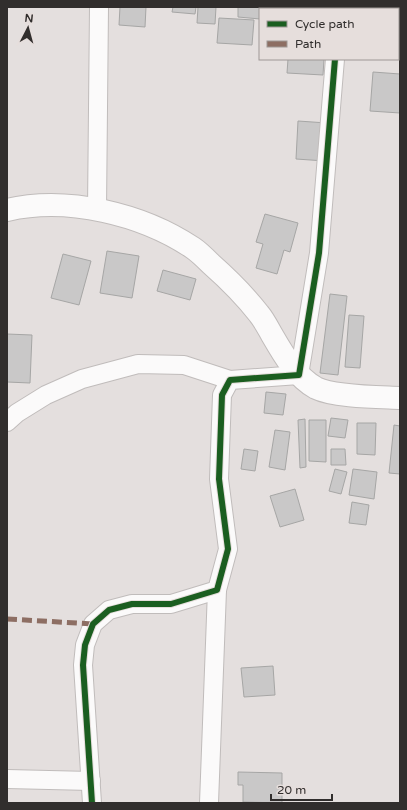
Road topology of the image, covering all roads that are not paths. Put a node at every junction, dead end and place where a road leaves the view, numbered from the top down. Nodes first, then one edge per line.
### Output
1 (99, 7) edge
2 (335, 60) edge
3 (97, 209) junction
4 (7, 210) edge
5 (299, 375) junction
6 (230, 380) junction
7 (400, 398) edge
8 (7, 422) edge
9 (217, 590) junction
10 (7, 779) edge
11 (91, 781) junction
12 (92, 803) edge
13 (209, 803) edge

1 - 3 street
2 - 5 street
3 - 4 street
3 - 5 street
5 - 6 street
5 - 7 street
6 - 8 street
6 - 9 street
9 - 11 street
9 - 13 street
10 - 11 street
11 - 12 street

